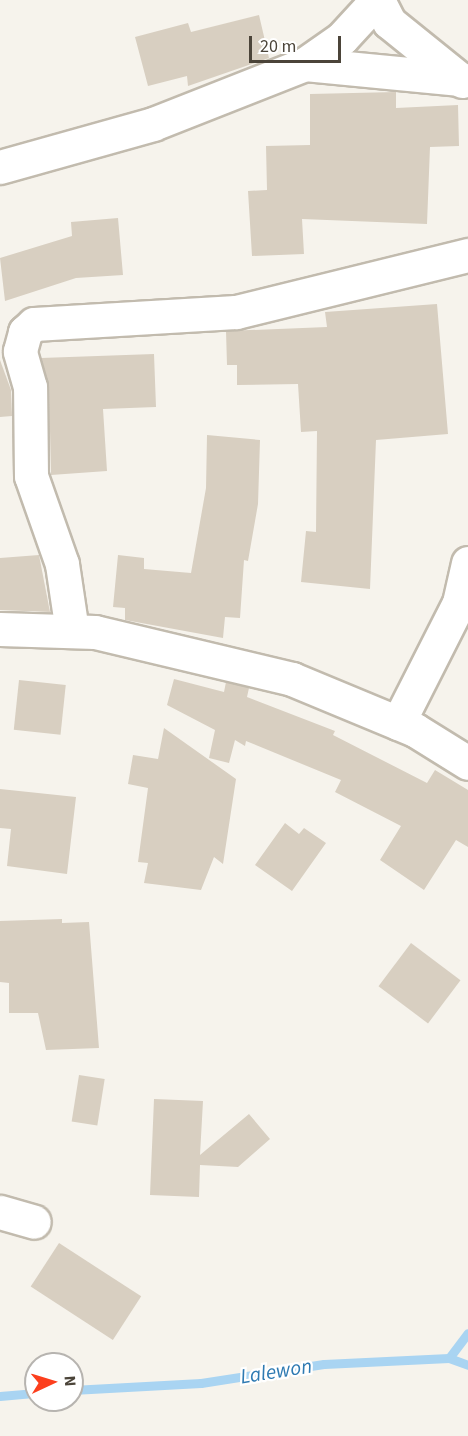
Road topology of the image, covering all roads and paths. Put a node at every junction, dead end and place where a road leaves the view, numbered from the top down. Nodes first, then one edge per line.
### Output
1 (378, 0) edge
2 (305, 64) junction
3 (464, 85) edge
4 (0, 168) edge
5 (468, 255) edge
6 (468, 563) edge
7 (0, 629) edge
8 (72, 631) junction
9 (398, 723) junction
10 (468, 763) edge
11 (0, 1212) edge
12 (34, 1222) dead end

1 - 2 street
1 - 3 street
2 - 3 street
2 - 4 street
5 - 8 street
6 - 9 street
7 - 8 street
8 - 9 street
9 - 10 street
11 - 12 street

